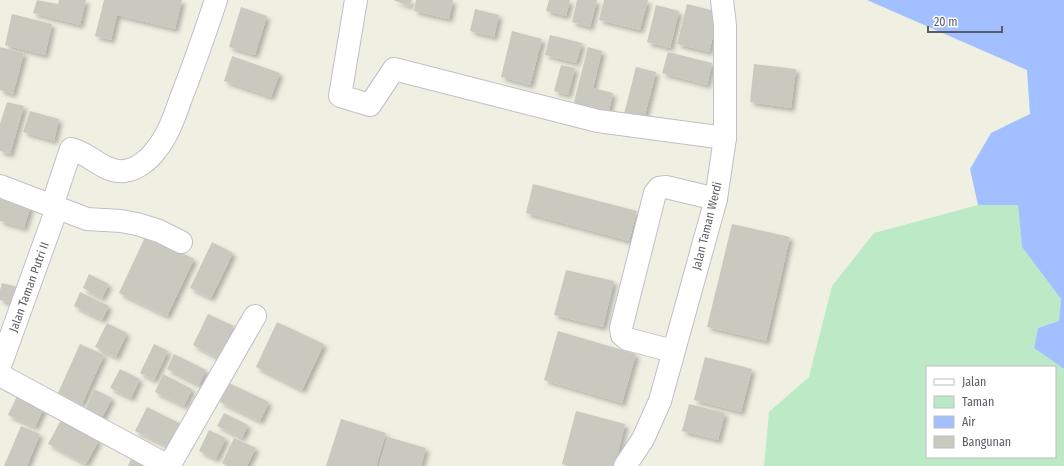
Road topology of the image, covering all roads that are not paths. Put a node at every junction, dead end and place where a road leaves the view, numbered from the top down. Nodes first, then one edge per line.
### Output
1 (216, 0) edge
2 (356, 0) edge
3 (722, 0) edge
4 (725, 138) junction
5 (0, 186) edge
6 (716, 199) junction
7 (55, 207) junction
8 (181, 242) dead end
9 (255, 316) dead end
10 (673, 350) junction
11 (0, 366) edge
12 (0, 375) edge
13 (169, 466) edge
14 (625, 466) edge

1 - 7 street, Jalan Taman Putri II
2 - 4 street
3 - 4 street, Jalan Taman Werdi
4 - 6 street, Jalan Taman Werdi
5 - 7 street
6 - 10 street, Jalan Taman Werdi
6 - 10 street
7 - 8 street
7 - 11 street, Jalan Taman Putri II
9 - 13 street
10 - 14 street, Jalan Taman Werdi
12 - 13 street

